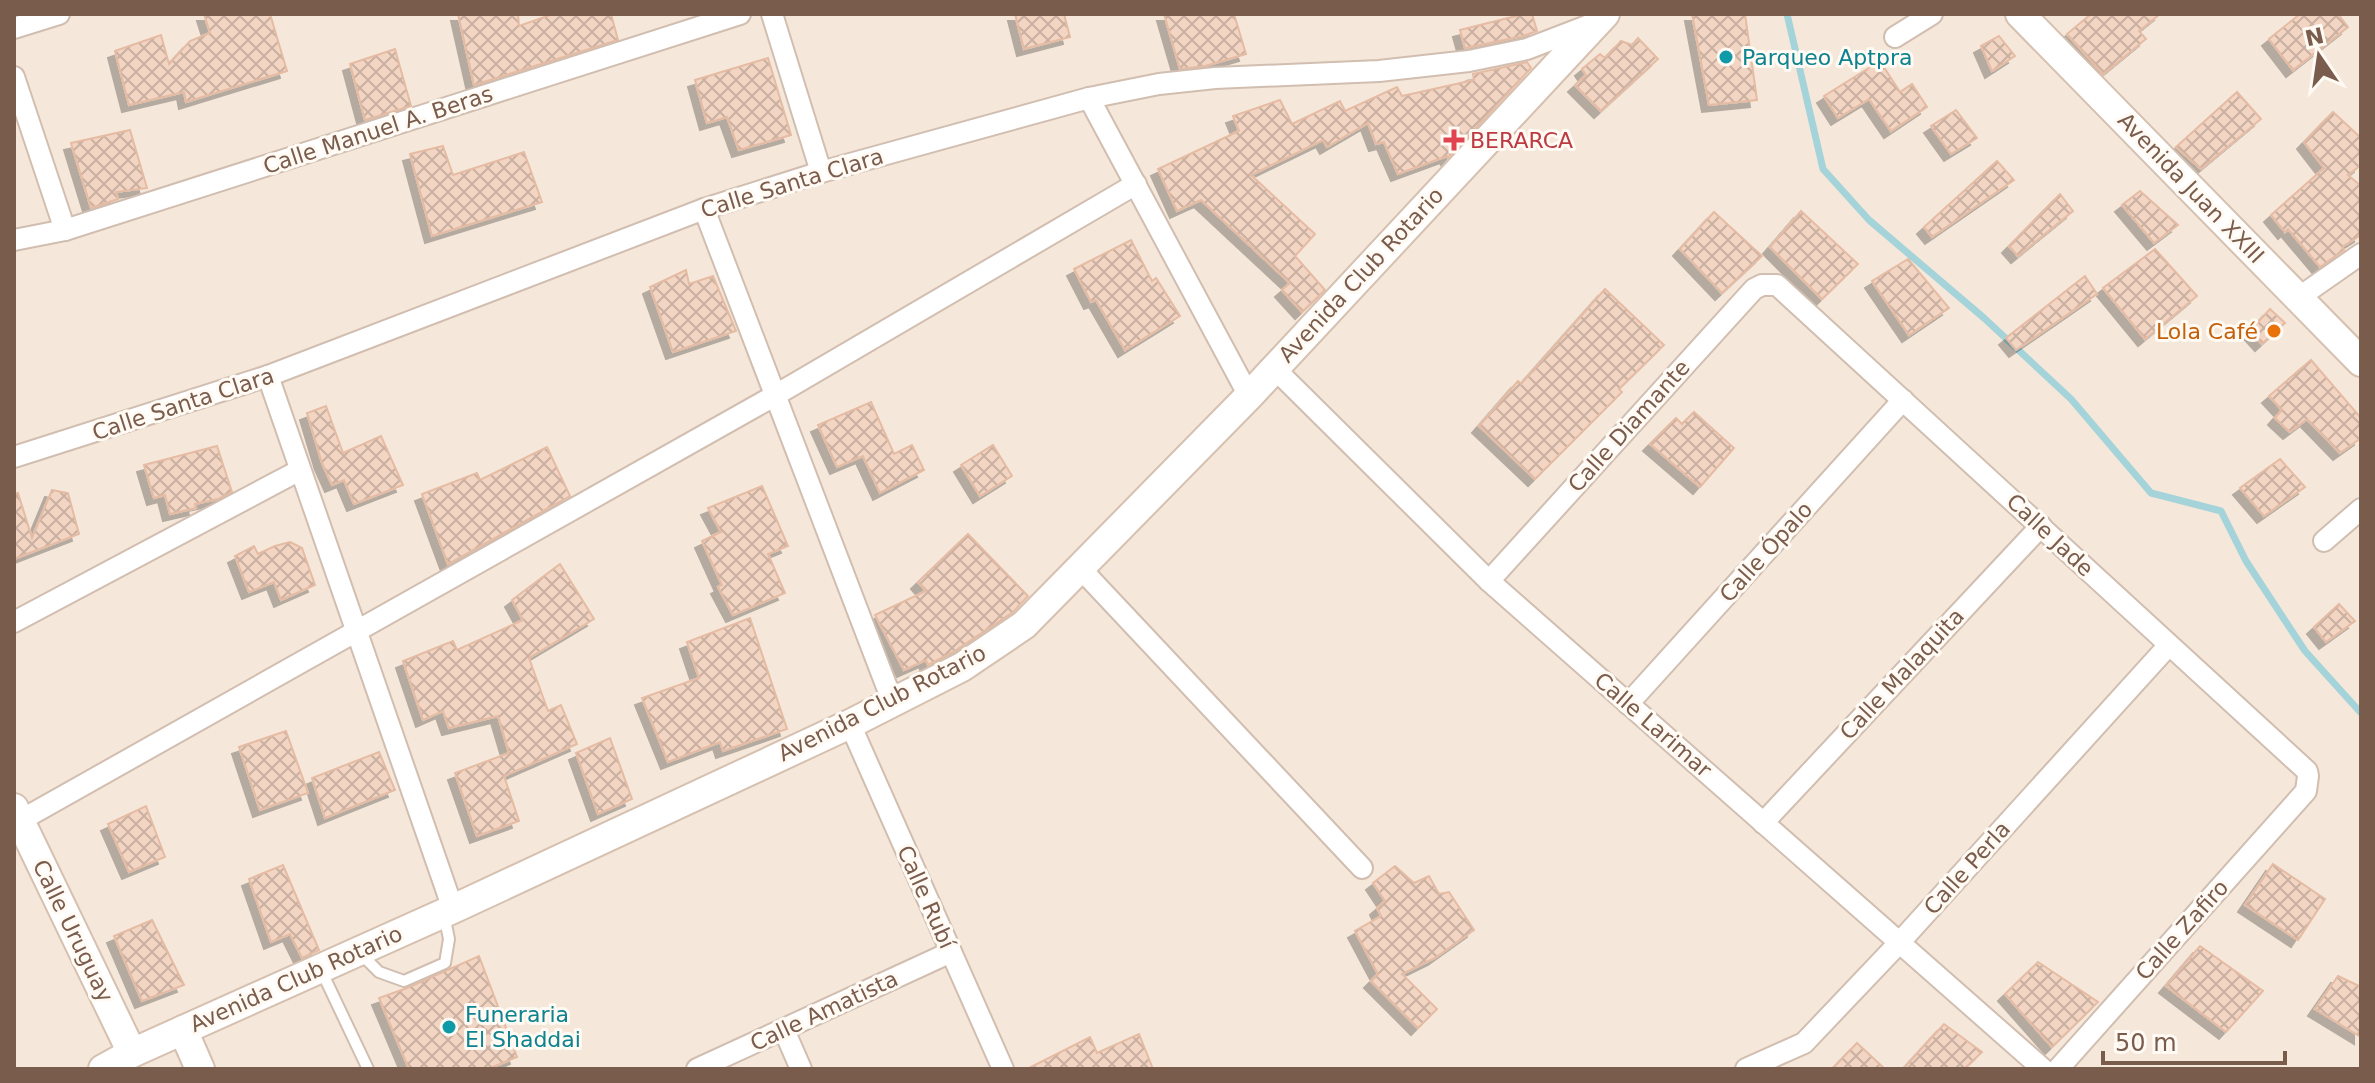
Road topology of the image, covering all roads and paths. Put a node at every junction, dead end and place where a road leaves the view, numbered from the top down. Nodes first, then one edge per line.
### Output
1 (59, 14) edge
2 (740, 14) edge
3 (772, 14) edge
4 (1932, 14) edge
5 (2020, 14) edge
6 (1600, 18) edge
7 (14, 28) edge
8 (1895, 37) dead end
9 (14, 77) edge
10 (1089, 98) junction
11 (821, 172) junction
12 (1136, 184) junction
13 (704, 209) junction
14 (65, 230) junction
15 (14, 240) edge
16 (2361, 254) edge
17 (1777, 285) joint
18 (2298, 298) junction
19 (2361, 362) edge
20 (1274, 368) junction
21 (268, 376) junction
22 (774, 396) junction
23 (1249, 396) junction
24 (1903, 400) junction
25 (14, 457) edge
26 (300, 470) junction
27 (2361, 509) edge
28 (2041, 526) junction
29 (2324, 541) dead end
30 (1080, 568) junction
31 (1489, 581) junction
32 (14, 622) edge
33 (356, 631) junction
34 (2169, 645) junction
35 (893, 703) junction
36 (1628, 704) junction
37 (850, 724) junction
38 (2306, 791) joint
39 (16, 818) edge
40 (1763, 823) junction
41 (1362, 868) dead end
42 (448, 910) junction
43 (1899, 943) junction
44 (358, 951) junction
45 (951, 952) junction
46 (320, 968) junction
47 (183, 1030) junction
48 (784, 1030) junction
49 (132, 1053) junction
50 (103, 1069) edge
51 (200, 1069) edge
52 (368, 1069) edge
53 (697, 1069) edge
54 (801, 1069) edge
55 (1003, 1069) edge
56 (1746, 1069) edge
57 (2043, 1069) edge
58 (2058, 1069) edge

1 - 7 street
2 - 14 street, Calle Manuel A. Beras
3 - 11 street
4 - 8 street
5 - 18 main road, Avenida Juan XXIII
6 - 10 street, Calle Santa Clara
6 - 20 main road, Avenida Club Rotario
9 - 14 street
10 - 11 street, Calle Santa Clara
10 - 12 street
11 - 13 street, Calle Santa Clara
12 - 22 street
12 - 23 street
13 - 21 street, Calle Santa Clara
13 - 22 street
14 - 15 street, Calle Manuel A. Beras
16 - 18 street
17 - 24 street, Calle Jade
17 - 31 street, Calle Diamante
18 - 19 main road, Avenida Juan XXIII
20 - 23 main road, Avenida Club Rotario
20 - 31 street, Calle Larimar
21 - 25 street, Calle Santa Clara
21 - 26 street
22 - 33 street
22 - 35 street
23 - 30 main road, Avenida Club Rotario
24 - 28 street, Calle Jade
24 - 36 street, Calle Ópalo
26 - 32 street
26 - 33 street
27 - 29 street
28 - 34 street, Calle Jade
28 - 40 street, Calle Malaquita
30 - 35 main road, Avenida Club Rotario
30 - 41 street
31 - 36 street, Calle Larimar
33 - 39 street
33 - 42 street
34 - 38 street, Calle Jade
34 - 43 street, Calle Perla
35 - 37 main road, Avenida Club Rotario
36 - 40 street, Calle Larimar
37 - 42 main road, Avenida Club Rotario
37 - 45 street, Calle Rubí
38 - 58 street, Calle Zafiro
39 - 49 main road, Calle Uruguay
40 - 43 street, Calle Larimar
42 - 44 main road, Avenida Club Rotario
42 - 44 lane
43 - 56 street, Calle Perla
43 - 57 street, Calle Larimar
44 - 46 main road, Avenida Club Rotario
45 - 48 street, Calle Amatista
45 - 55 street, Calle Rubí
46 - 47 main road, Avenida Club Rotario
46 - 52 lane
47 - 49 main road, Avenida Club Rotario
47 - 51 main road
48 - 53 street, Calle Amatista
48 - 54 street
49 - 50 main road, Avenida Club Rotario

